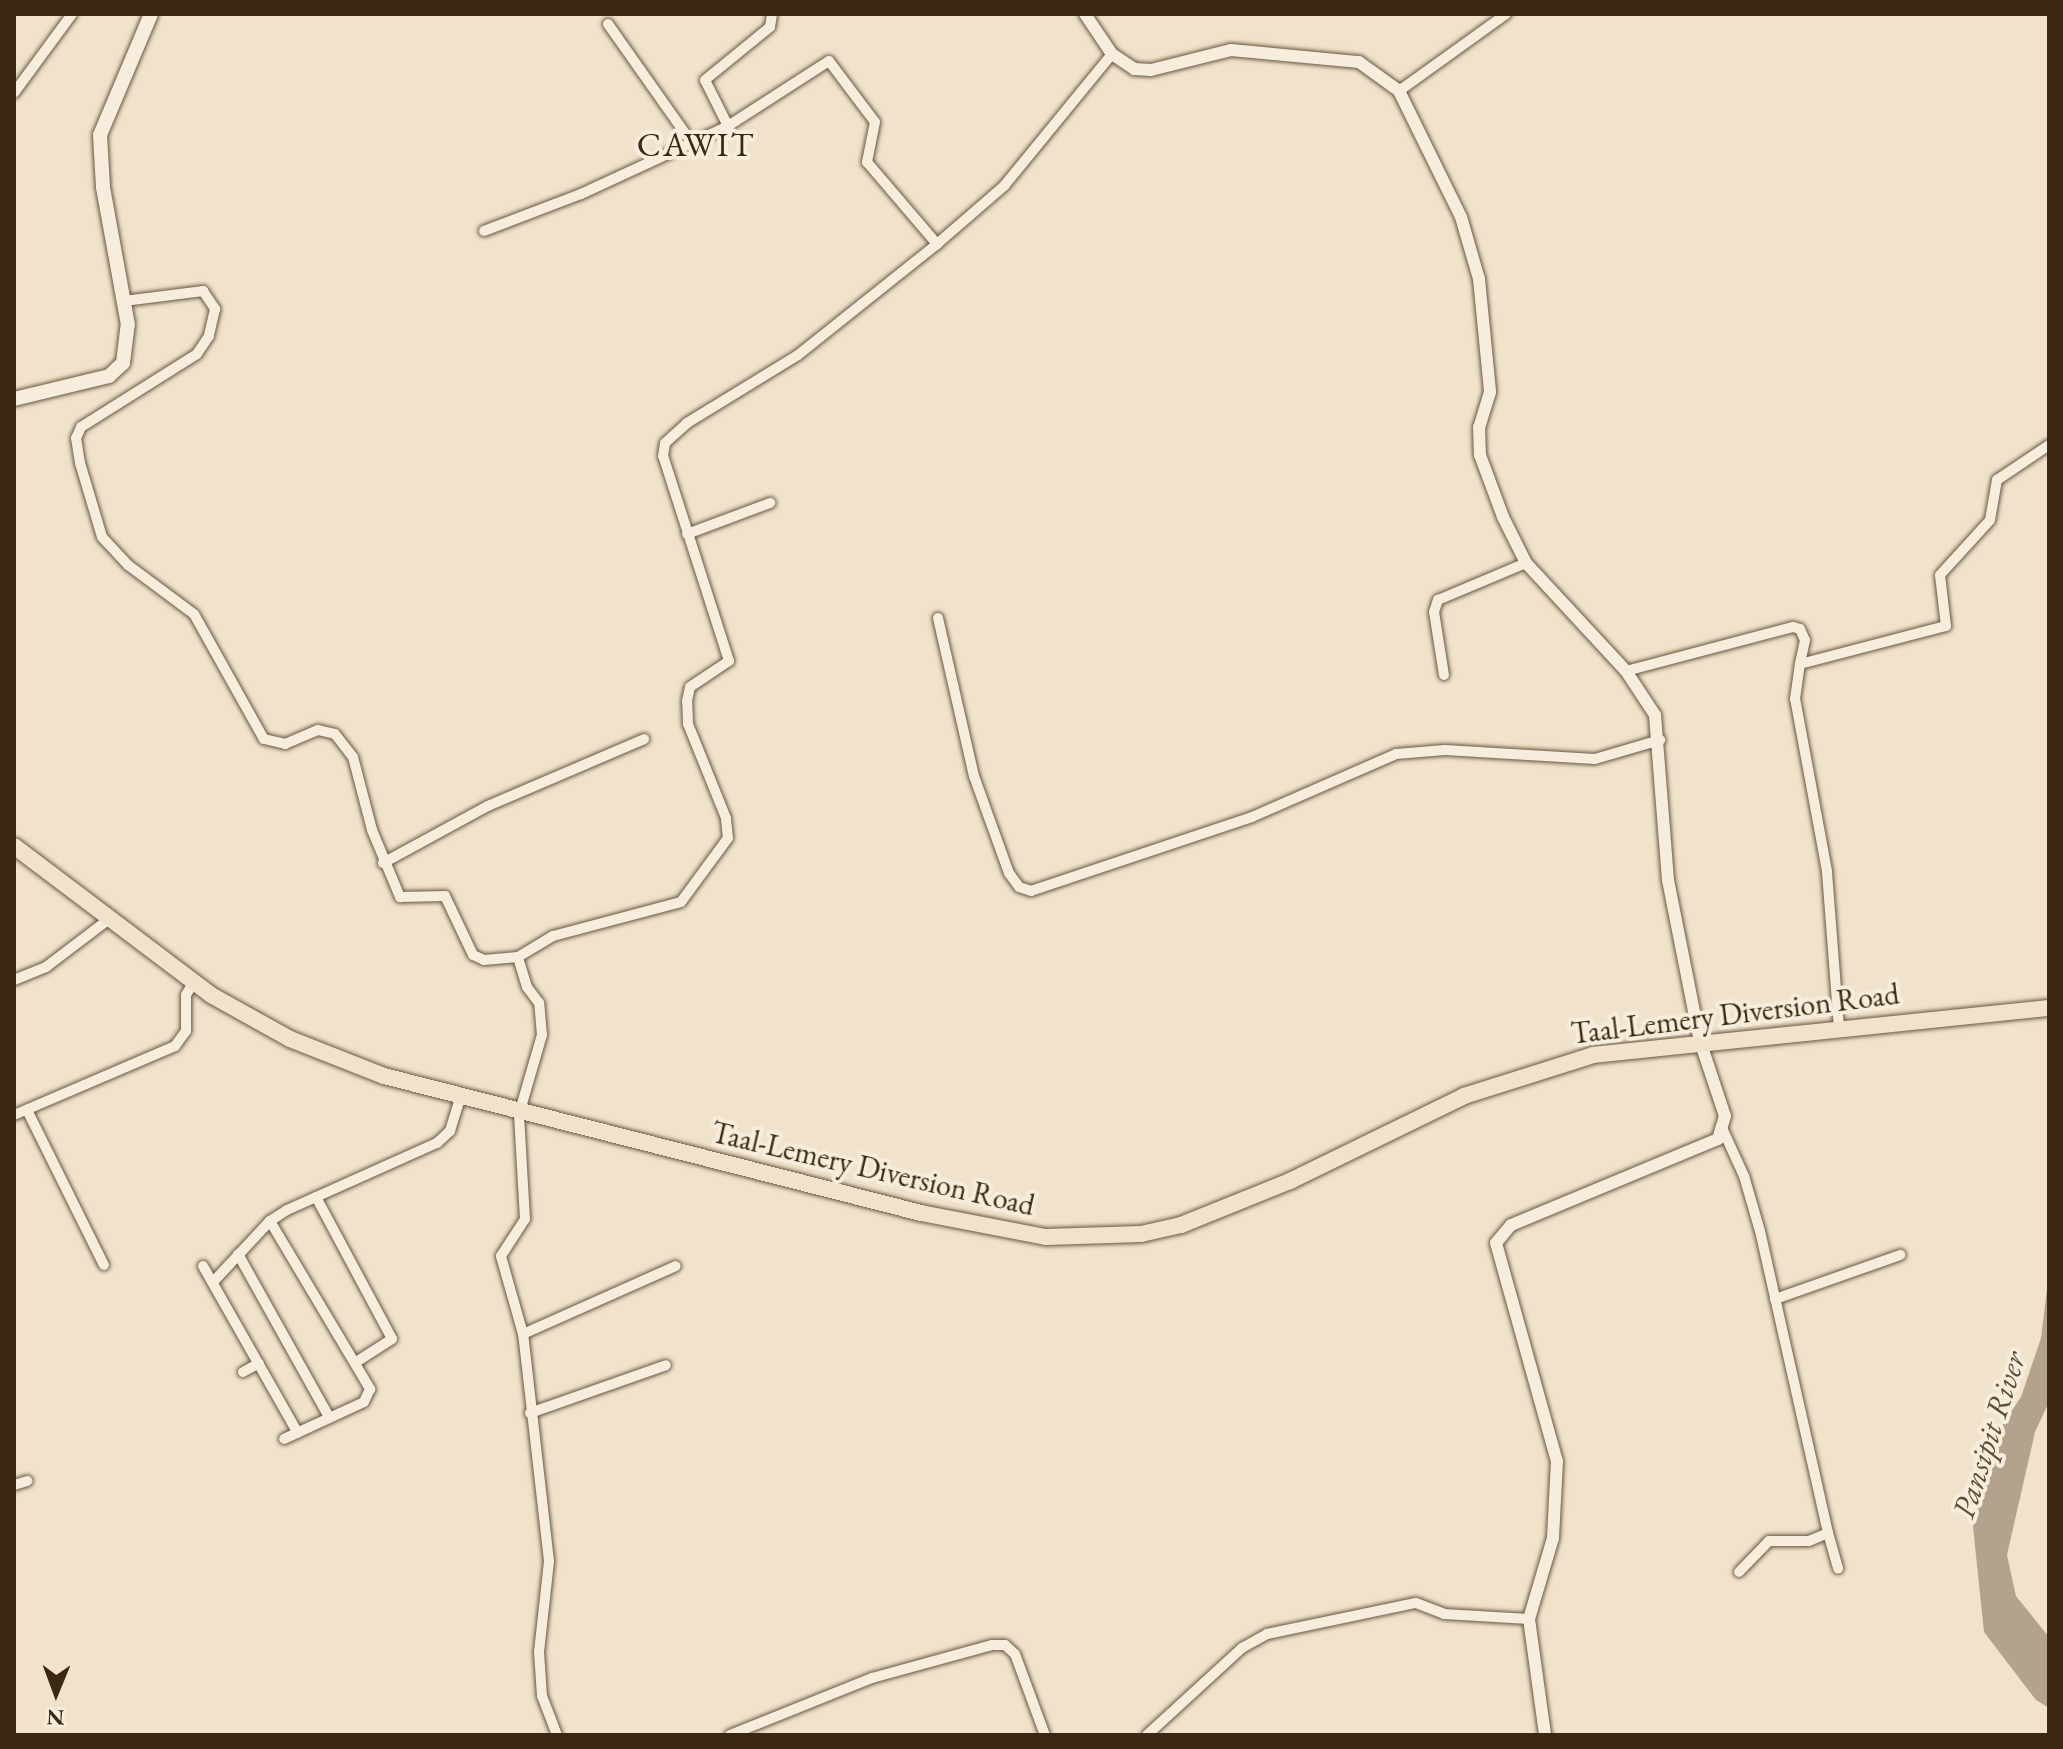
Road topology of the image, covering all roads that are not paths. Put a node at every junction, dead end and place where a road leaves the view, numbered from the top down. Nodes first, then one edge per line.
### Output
1 (72, 14) edge
2 (151, 14) edge
3 (772, 14) edge
4 (1085, 14) edge
5 (1506, 14) edge
6 (608, 24) dead end
7 (1112, 54) junction
8 (1399, 91) junction
9 (14, 93) edge
10 (728, 126) junction
11 (692, 143) junction
12 (484, 231) dead end
13 (937, 244) junction
14 (124, 301) junction
15 (14, 399) edge
16 (2049, 445) edge
17 (770, 503) dead end
18 (687, 534) junction
19 (1526, 563) junction
20 (938, 618) dead end
21 (1800, 664) junction
22 (1626, 671) junction
23 (1444, 675) dead end
24 (644, 739) dead end
25 (1660, 740) junction
26 (14, 846) edge
27 (383, 863) junction
28 (108, 920) junction
29 (518, 957) junction
30 (14, 980) edge
31 (193, 983) junction
32 (2049, 1008) edge
33 (1839, 1028) junction
34 (1700, 1041) junction
35 (460, 1099) junction
36 (27, 1110) junction
37 (519, 1114) junction
38 (14, 1115) edge
39 (1723, 1130) junction
40 (316, 1197) junction
41 (270, 1221) junction
42 (238, 1254) junction
43 (1900, 1255) dead end
44 (104, 1265) dead end
45 (203, 1266) dead end
46 (676, 1266) dead end
47 (214, 1281) junction
48 (1775, 1299) junction
49 (523, 1334) junction
50 (356, 1362) junction
51 (259, 1363) junction
52 (666, 1365) dead end
53 (243, 1372) dead end
54 (530, 1413) junction
55 (329, 1417) junction
56 (298, 1433) junction
57 (284, 1439) dead end
58 (27, 1481) dead end
59 (14, 1485) edge
60 (1828, 1533) junction
61 (1838, 1569) dead end
62 (1739, 1572) dead end
63 (1529, 1619) junction
64 (557, 1735) edge
65 (730, 1735) edge
66 (1045, 1735) edge
67 (1147, 1735) edge
68 (1545, 1735) edge

1 - 9 street
2 - 14 main road
3 - 10 street
4 - 7 street
5 - 8 street
6 - 11 street
7 - 8 street
7 - 13 street
8 - 19 street
10 - 11 street
10 - 13 street
11 - 12 street
13 - 18 street
14 - 15 main road
14 - 27 street
16 - 21 street
17 - 18 street
18 - 29 street
19 - 22 street
19 - 23 street
20 - 25 street
21 - 22 street
21 - 33 street
22 - 25 street
24 - 27 street
25 - 34 street
26 - 28 main road, Taal-Lemery Diversion Road
27 - 29 street
28 - 30 street
28 - 31 main road, Taal-Lemery Diversion Road
29 - 37 street
31 - 35 main road, Taal-Lemery Diversion Road
31 - 36 street
32 - 33 main road, Taal-Lemery Diversion Road
33 - 34 main road, Taal-Lemery Diversion Road
34 - 37 main road, Taal-Lemery Diversion Road
34 - 39 street
35 - 37 main road, Taal-Lemery Diversion Road
35 - 40 street
36 - 38 street
36 - 44 street
37 - 49 street
39 - 48 street
39 - 63 street
40 - 41 street
40 - 50 street
41 - 42 street
41 - 50 street
42 - 47 street
42 - 55 street
43 - 48 street
45 - 47 street
46 - 49 street
47 - 51 street
48 - 60 street
49 - 54 street
50 - 55 street
51 - 53 street
51 - 56 street
52 - 54 street
54 - 64 street
55 - 56 street
56 - 57 street
58 - 59 street
60 - 61 street
60 - 62 street
63 - 67 street
63 - 68 street
65 - 66 street

